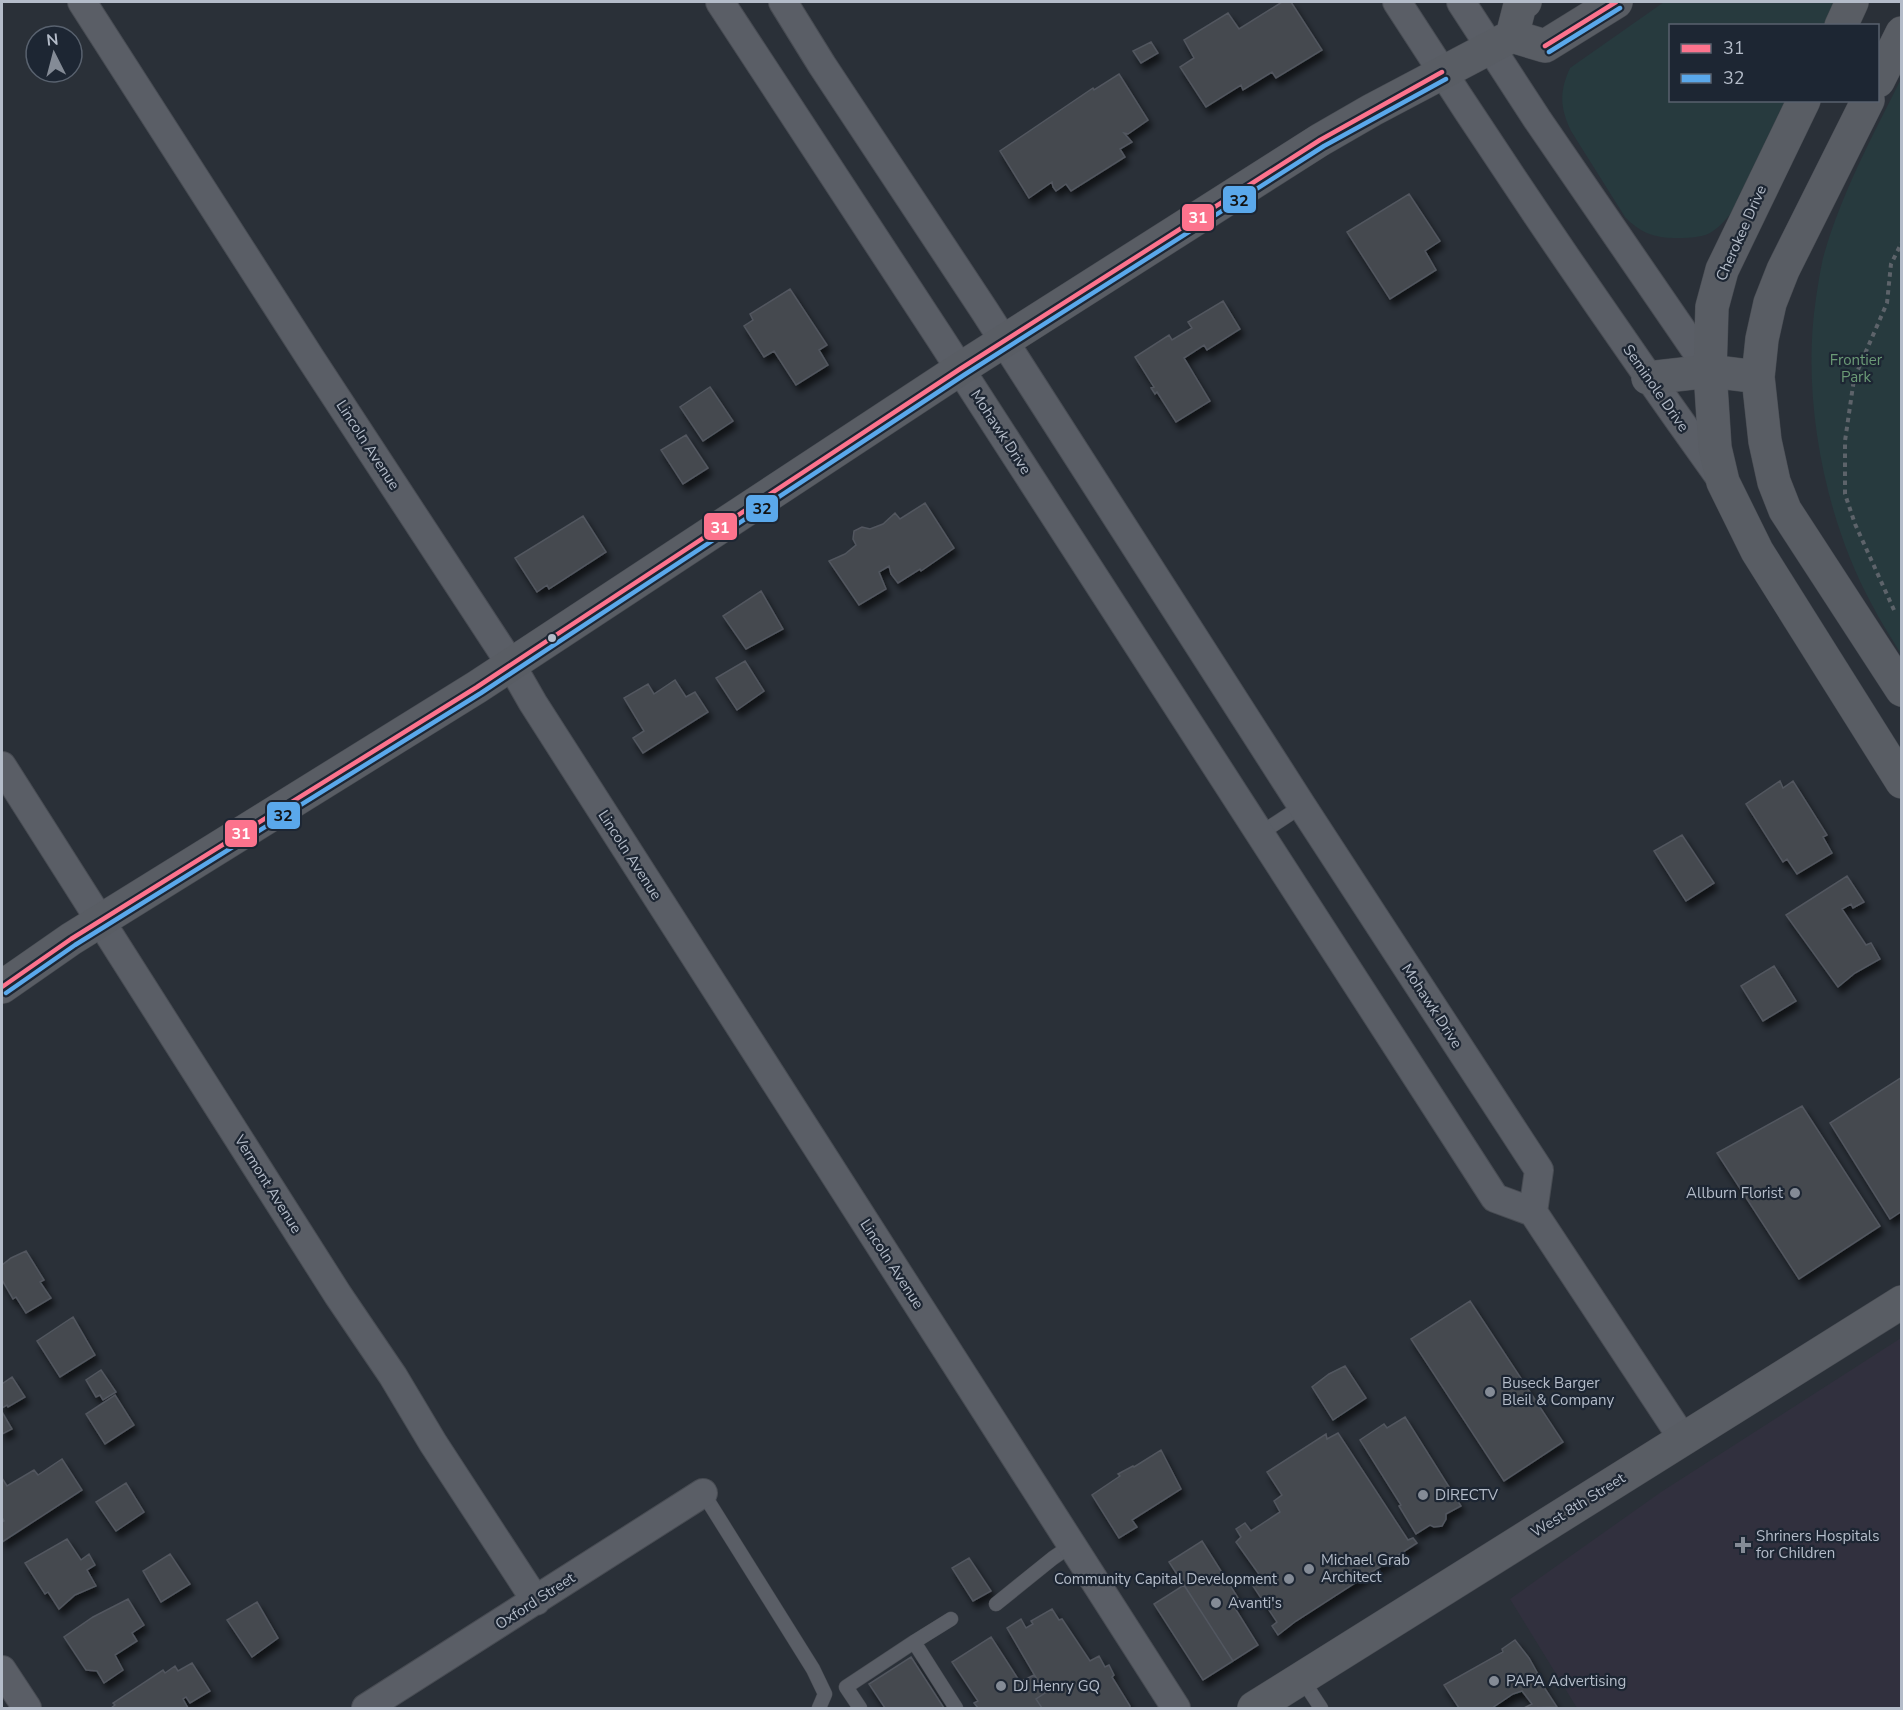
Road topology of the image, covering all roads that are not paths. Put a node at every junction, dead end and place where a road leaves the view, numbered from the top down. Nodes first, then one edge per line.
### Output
1 (82, 2) edge
2 (720, 2) edge
3 (783, 2) edge
4 (1397, 2) edge
5 (1461, 2) edge
6 (1525, 2) edge
7 (1616, 2) edge
8 (1852, 2) edge
9 (1842, 24) edge
10 (1902, 33) edge
11 (1501, 42) junction
12 (1442, 72) junction
13 (1879, 79) edge
14 (1803, 102) edge
15 (1867, 102) edge
16 (1004, 342) junction
17 (960, 369) junction
18 (1710, 371) junction
19 (1758, 377) junction
20 (1648, 378) junction
21 (1723, 482) junction
22 (510, 663) junction
23 (1902, 690) edge
24 (2, 766) edge
25 (1902, 782) edge
26 (1302, 806) junction
27 (1261, 833) junction
28 (101, 920) junction
29 (2, 987) edge
30 (1533, 1212) junction
31 (1902, 1302) edge
32 (1683, 1439) junction
33 (703, 1493) joint
34 (1072, 1545) junction
35 (536, 1601) junction
36 (996, 1604) dead end
37 (951, 1619) dead end
38 (914, 1642) junction
39 (2, 1670) edge
40 (1302, 1679) junction
41 (27, 1708) edge
42 (366, 1708) edge
43 (819, 1708) edge
44 (860, 1708) edge
45 (956, 1708) edge
46 (1176, 1708) edge
47 (1254, 1708) edge
48 (1321, 1708) edge

1 - 22 street, Lincoln Avenue
2 - 17 street, Mohawk Drive
3 - 16 street, Mohawk Drive
4 - 12 street, Seminole Drive
5 - 11 street
6 - 11 main road
7 - 11 main road
8 - 9 main road
10 - 13 main road
11 - 12 main road
11 - 18 street
12 - 16 main road
12 - 20 street, Seminole Drive
14 - 18 main road, Cherokee Drive
15 - 19 main road
16 - 17 main road
16 - 26 street, Mohawk Drive
17 - 22 main road
17 - 27 street, Mohawk Drive
18 - 19 main road
18 - 20 main road
18 - 21 main road, Cherokee Drive
19 - 23 main road
20 - 21 street, Seminole Drive
21 - 25 main road, Seminole Drive
22 - 28 main road
22 - 34 street, Lincoln Avenue
24 - 28 street, Vermont Avenue
26 - 27 lane
26 - 30 street, Mohawk Drive
27 - 30 street, Mohawk Drive
28 - 29 main road
28 - 35 street, Vermont Avenue
30 - 32 street
31 - 32 main road, West 8th Street
32 - 40 main road, West 8th Street
33 - 35 street, Oxford Street
33 - 43 lane
34 - 36 lane
34 - 46 street, Lincoln Avenue
35 - 42 street, Oxford Street
37 - 38 lane
38 - 44 lane
38 - 45 lane
39 - 41 street
40 - 47 main road, West 8th Street
40 - 48 lane

